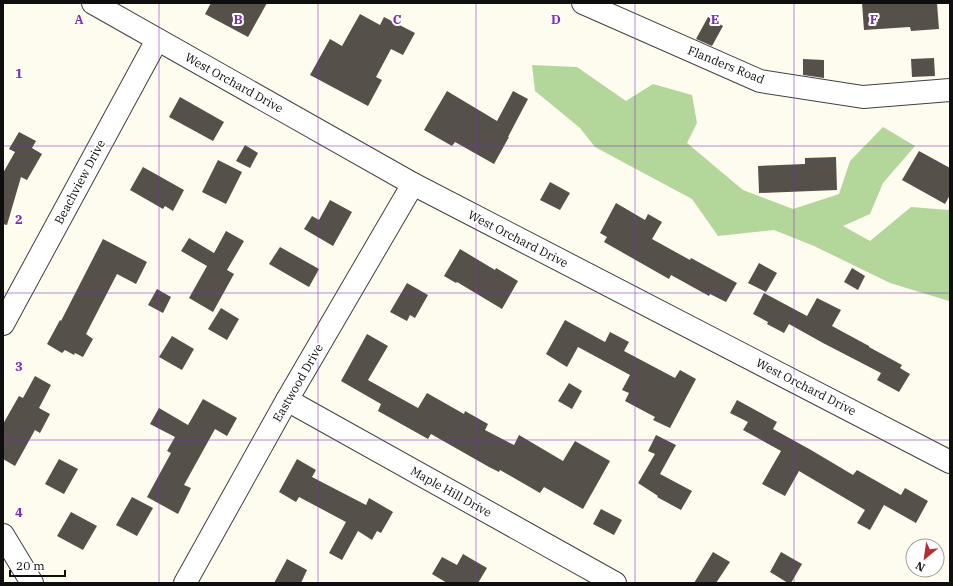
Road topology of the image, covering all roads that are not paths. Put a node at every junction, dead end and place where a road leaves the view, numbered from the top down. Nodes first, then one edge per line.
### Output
1 (93, 3) edge
2 (583, 3) edge
3 (157, 40) junction
4 (950, 90) edge
5 (412, 184) junction
6 (3, 324) edge
7 (287, 400) junction
8 (950, 462) edge
9 (3, 535) edge
10 (32, 583) edge
11 (185, 583) edge
12 (615, 583) edge

1 - 3 street, West Orchard Drive
2 - 4 street, Flanders Road
3 - 5 street, West Orchard Drive
3 - 6 street, Beachview Drive
5 - 7 street, Eastwood Drive
5 - 8 street, West Orchard Drive
7 - 11 street, Eastwood Drive
7 - 12 street, Maple Hill Drive
9 - 10 street

